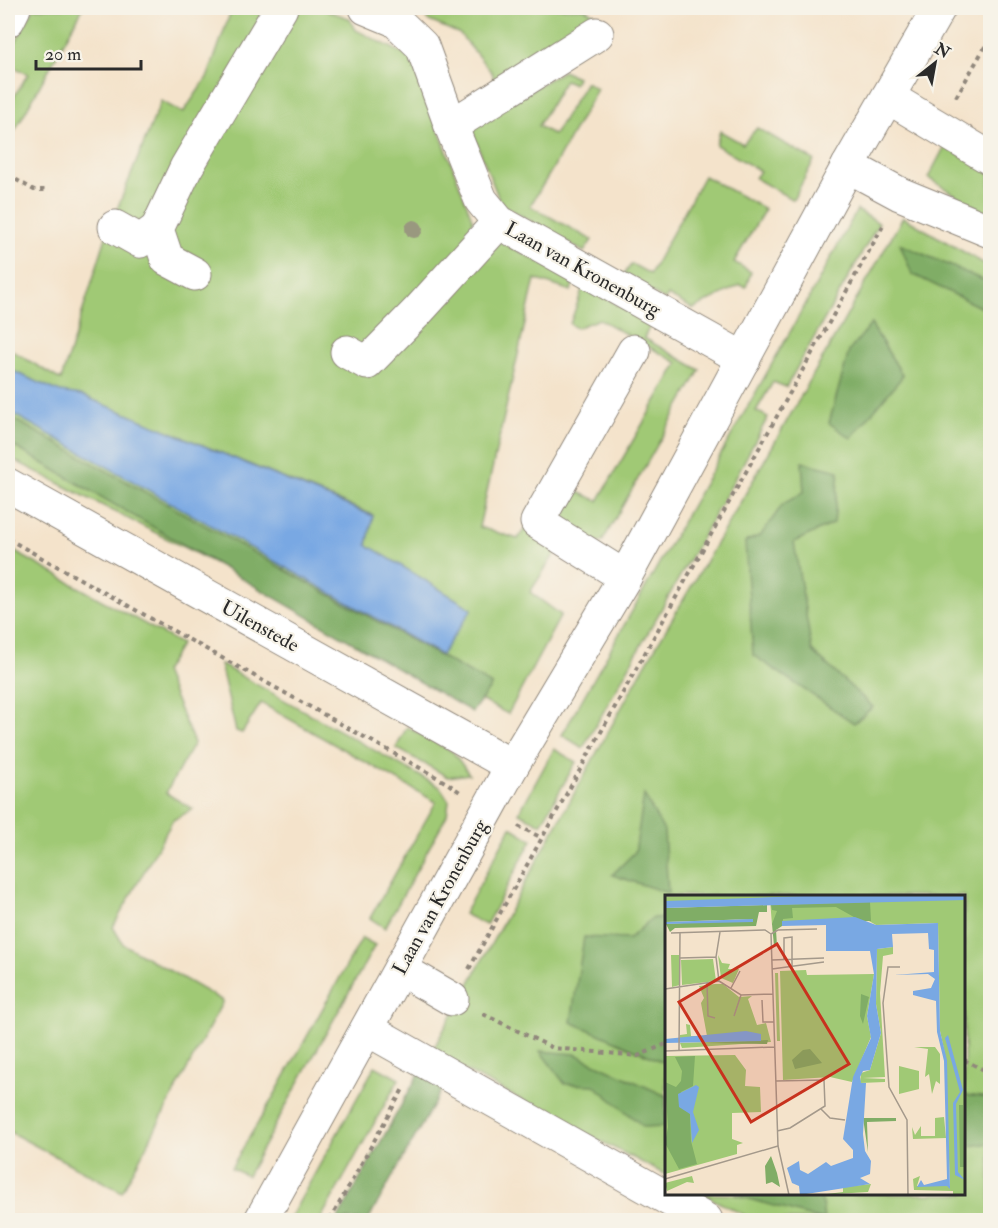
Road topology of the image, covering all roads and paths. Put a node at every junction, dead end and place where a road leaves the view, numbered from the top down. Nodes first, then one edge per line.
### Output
1 (14, 8) edge
2 (281, 8) edge
3 (366, 8) edge
4 (939, 8) edge
5 (399, 14) edge
6 (8, 20) edge
7 (597, 34) dead end
8 (990, 38) edge
9 (888, 97) junction
10 (451, 126) junction
11 (939, 126) junction
12 (987, 148) edge
13 (848, 166) junction
14 (8, 175) edge
15 (48, 190) dead end
16 (900, 194) junction
17 (499, 222) junction
18 (115, 227) dead end
19 (157, 229) junction
20 (990, 231) edge
21 (195, 274) dead end
22 (634, 351) dead end
23 (347, 352) dead end
24 (744, 359) junction
25 (8, 485) edge
26 (8, 539) edge
27 (625, 577) junction
28 (512, 766) junction
29 (488, 810) junction
30 (400, 969) junction
31 (452, 999) junction
32 (367, 1029) junction
33 (665, 1044) edge
34 (420, 1058) junction
35 (965, 1061) edge
36 (990, 1070) edge
37 (261, 1221) edge
38 (330, 1221) edge
39 (706, 1221) edge

1 - 6 street
2 - 19 street
3 - 5 street
4 - 9 street, Laan van Kronenburg
5 - 10 street, Laan van Kronenburg
7 - 10 street
8 - 11 path
9 - 11 street
9 - 13 street, Laan van Kronenburg
10 - 17 street, Laan van Kronenburg
11 - 12 street
13 - 16 street
13 - 24 street, Laan van Kronenburg
14 - 15 path
16 - 20 street
16 - 31 path
17 - 23 street
17 - 24 street, Laan van Kronenburg
18 - 19 street
19 - 21 street
22 - 27 street
24 - 27 street, Laan van Kronenburg
25 - 28 street, Uilenstede
26 - 29 path
27 - 28 street, Laan van Kronenburg
28 - 29 street, Laan van Kronenburg
29 - 30 street, Laan van Kronenburg
30 - 31 street
30 - 32 street, Laan van Kronenburg
31 - 33 path
32 - 34 street
32 - 37 street, Laan van Kronenburg
34 - 38 path
34 - 39 street
35 - 36 path

